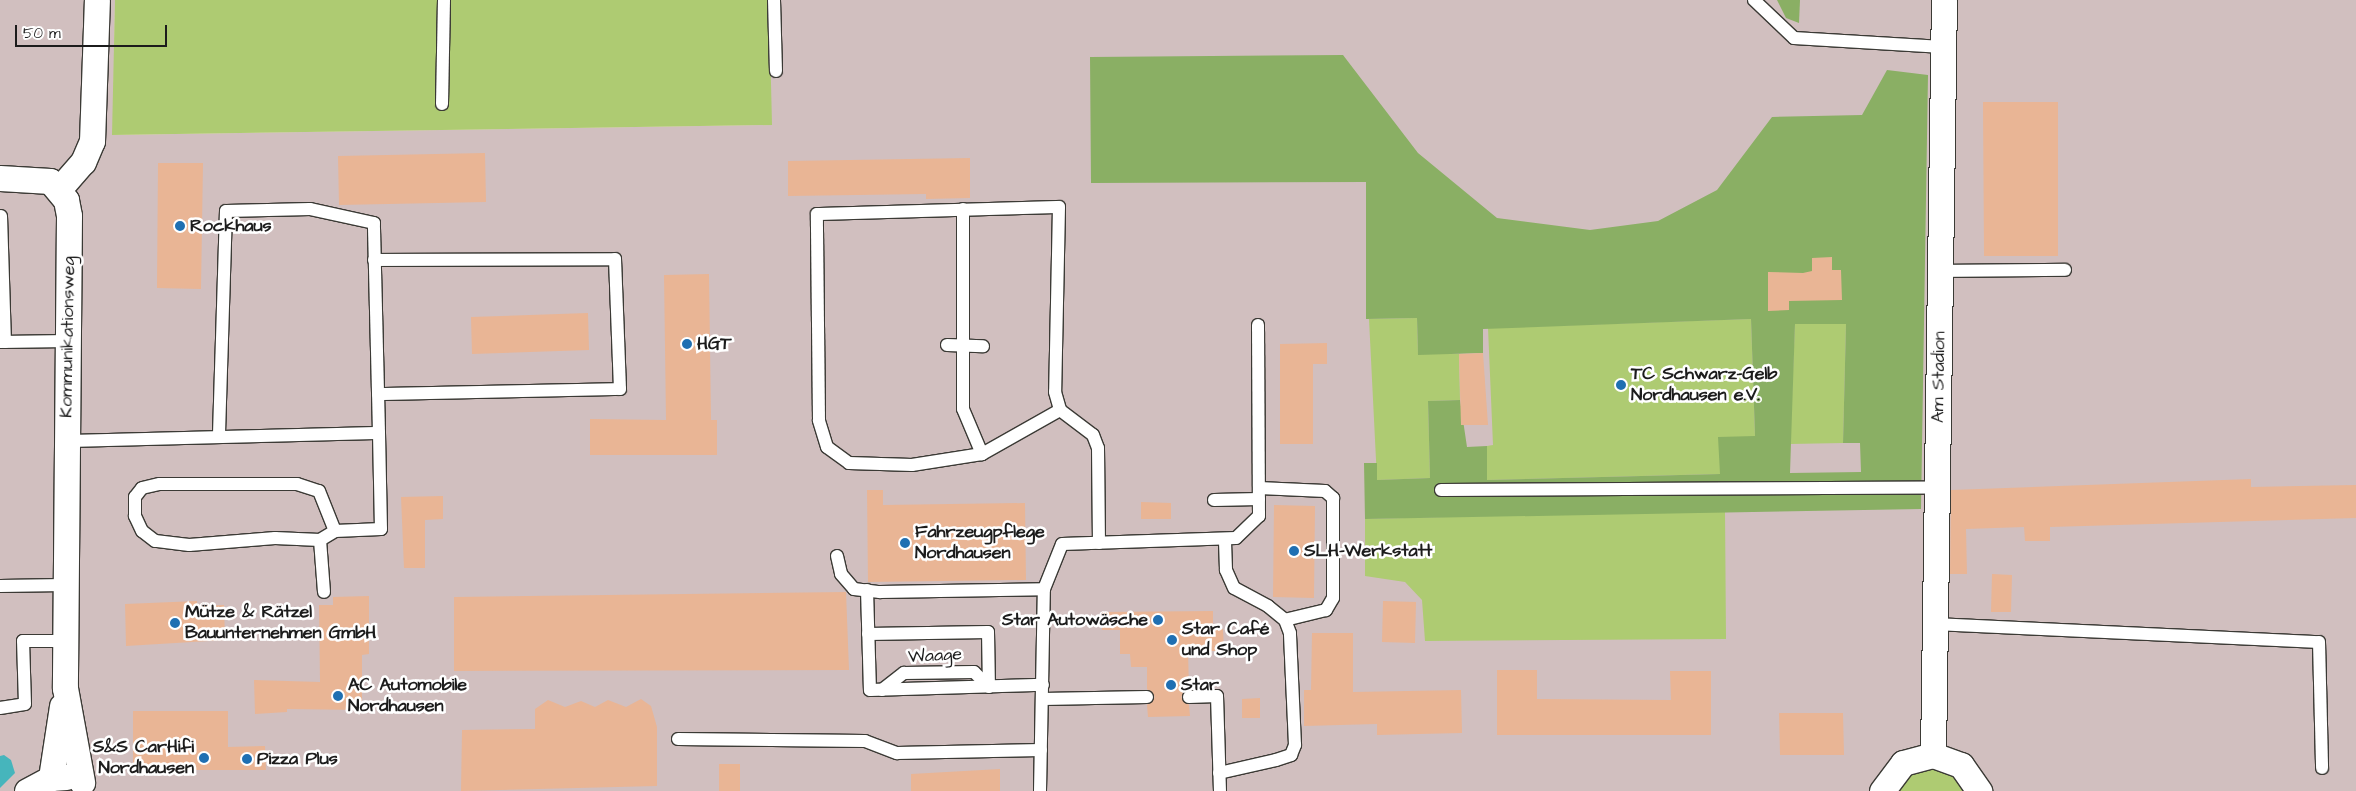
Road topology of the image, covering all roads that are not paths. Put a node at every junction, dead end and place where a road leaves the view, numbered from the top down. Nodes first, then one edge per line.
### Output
1 (97, 0) edge
2 (444, 0) edge
3 (774, 0) edge
4 (1944, 0) edge
5 (1760, 2) edge
6 (1943, 47) junction
7 (776, 71) dead end
8 (442, 104) dead end
9 (0, 178) edge
10 (60, 188) junction
11 (963, 209) junction
12 (0, 216) edge
13 (374, 260) junction
14 (2065, 270) dead end
15 (1940, 271) junction
16 (1258, 325) dead end
17 (68, 341) junction
18 (3, 342) edge
19 (947, 345) dead end
20 (963, 345) junction
21 (983, 346) dead end
22 (378, 394) junction
23 (1060, 410) junction
24 (379, 433) junction
25 (219, 437) junction
26 (66, 441) junction
27 (982, 454) junction
28 (1937, 487) junction
29 (1441, 490) dead end
30 (1259, 494) junction
31 (1214, 500) dead end
32 (335, 531) junction
33 (1225, 539) junction
34 (320, 540) junction
35 (1099, 543) junction
36 (837, 556) dead end
37 (64, 585) junction
38 (0, 586) edge
39 (1044, 589) junction
40 (867, 590) junction
41 (324, 592) dead end
42 (1285, 620) junction
43 (1935, 624) junction
44 (868, 634) junction
45 (64, 641) junction
46 (1043, 685) junction
47 (989, 687) junction
48 (65, 688) junction
49 (1147, 697) dead end
50 (1189, 697) dead end
51 (1042, 699) junction
52 (0, 708) edge
53 (678, 739) dead end
54 (1041, 750) junction
55 (1933, 755) junction
56 (2322, 768) dead end
57 (1219, 773) junction
58 (51, 778) junction
59 (89, 786) edge
60 (1877, 790) edge
61 (1985, 790) edge
62 (27, 791) edge
63 (1040, 791) edge
64 (1220, 791) edge

1 - 10 street
2 - 8 lane
3 - 7 lane
4 - 6 street, Am Stadion
5 - 6 lane
6 - 15 street, Am Stadion
9 - 10 street
10 - 17 street, Kommunikationsweg
11 - 20 lane
11 - 23 lane
11 - 27 lane
12 - 18 lane
13 - 22 lane
13 - 22 lane
13 - 25 lane
14 - 15 lane
15 - 28 street, Am Stadion
16 - 30 lane
17 - 18 lane
17 - 26 street, Kommunikationsweg
19 - 20 lane
20 - 21 lane
20 - 27 lane
22 - 24 lane
23 - 27 lane
23 - 35 lane
24 - 25 lane
24 - 32 lane
25 - 26 lane
26 - 37 street, Kommunikationsweg
28 - 29 lane
28 - 43 street, Am Stadion
30 - 31 lane
30 - 33 lane
30 - 42 lane
32 - 34 lane
32 - 34 lane
33 - 35 lane
33 - 42 lane
34 - 41 lane
35 - 39 lane
36 - 40 lane
37 - 38 lane
37 - 45 street, Kommunikationsweg
39 - 40 lane
39 - 46 lane
40 - 44 lane
42 - 57 lane
43 - 55 street, Am Stadion
43 - 56 lane
44 - 47 lane
44 - 47 lane
45 - 48 street, Kommunikationsweg
45 - 52 lane
46 - 47 lane
46 - 51 lane
48 - 58 street, Kommunikationsweg
48 - 59 street, Kommunikationsweg
49 - 51 lane
50 - 57 lane
51 - 54 lane
53 - 54 lane
54 - 63 lane
55 - 60 street
55 - 61 street
57 - 64 lane
58 - 59 street
58 - 62 street

